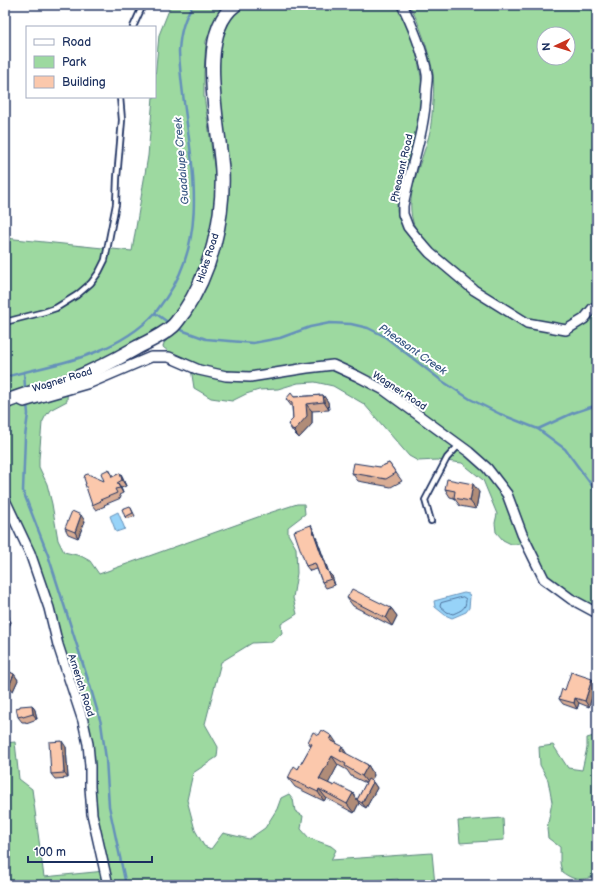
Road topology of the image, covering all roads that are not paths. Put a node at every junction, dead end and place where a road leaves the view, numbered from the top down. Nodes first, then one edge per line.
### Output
1 (143, 5) edge
2 (235, 5) edge
3 (402, 5) edge
4 (133, 26) edge
5 (120, 98) edge
6 (597, 307) edge
7 (5, 322) edge
8 (10, 400) edge
9 (459, 445) junction
10 (5, 500) edge
11 (431, 521) dead end
12 (597, 613) edge
13 (108, 885) edge

1 - 4 lane
2 - 8 street, Hicks Road
3 - 6 street, Pheasant Road
5 - 7 lane
8 - 9 street, Wagner Road
9 - 11 lane
9 - 12 street, Wagner Road
10 - 13 street, Arnerich Road

